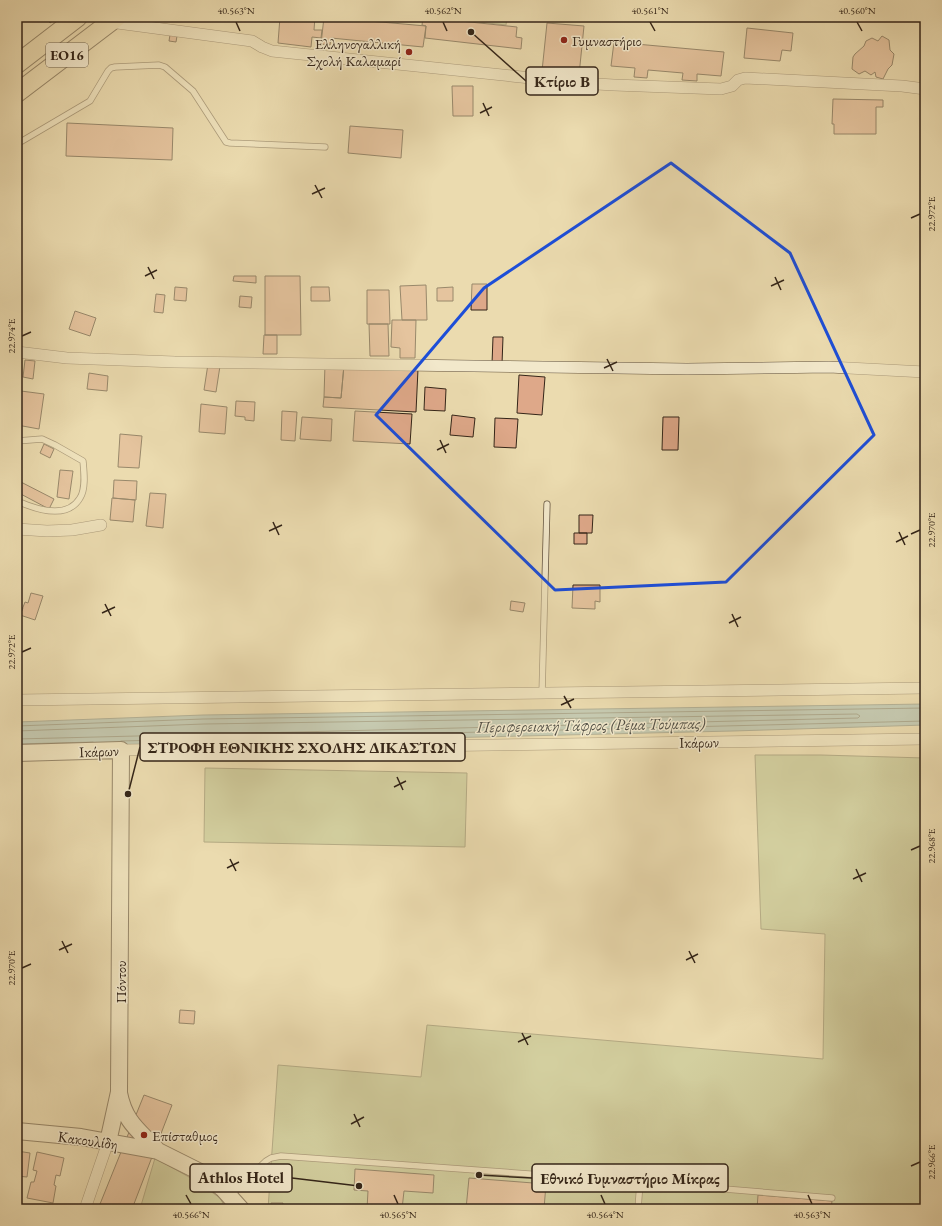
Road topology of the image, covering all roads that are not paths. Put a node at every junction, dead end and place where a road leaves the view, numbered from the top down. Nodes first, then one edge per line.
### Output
1 (78, 17) edge
2 (114, 20) edge
3 (17, 64) edge
4 (925, 89) edge
5 (17, 94) edge
6 (17, 144) edge
7 (325, 147) dead end
8 (17, 352) edge
9 (925, 372) edge
10 (17, 441) edge
11 (17, 502) edge
12 (546, 504) dead end
13 (102, 525) dead end
14 (17, 529) edge
15 (925, 688) edge
16 (542, 694) junction
17 (17, 700) edge
18 (925, 739) edge
19 (121, 750) junction
20 (17, 753) edge
21 (119, 1092) junction
22 (17, 1131) edge
23 (108, 1142) junction
24 (158, 1151) junction
25 (640, 1182) junction
26 (230, 1196) junction
27 (832, 1198) dead end
28 (85, 1209) edge
29 (241, 1209) edge
30 (638, 1209) edge

1 - 3 main road, ΕΟ16
2 - 4 street
2 - 5 main road, ΕΟ16
6 - 7 lane
8 - 9 street
10 - 11 lane
12 - 16 lane
13 - 14 street
15 - 16 street
16 - 17 street
18 - 19 street, Ικάρων
19 - 20 main road, Ικάρων
19 - 21 main road, Πόντου
21 - 23 main road, Πόντου
21 - 24 main road
22 - 23 main road, Κακουλίδη
23 - 24 main road, Κακουλίδη
23 - 28 street, Πόντου
24 - 26 main road
25 - 26 lane
25 - 27 lane
25 - 30 lane
26 - 29 main road

